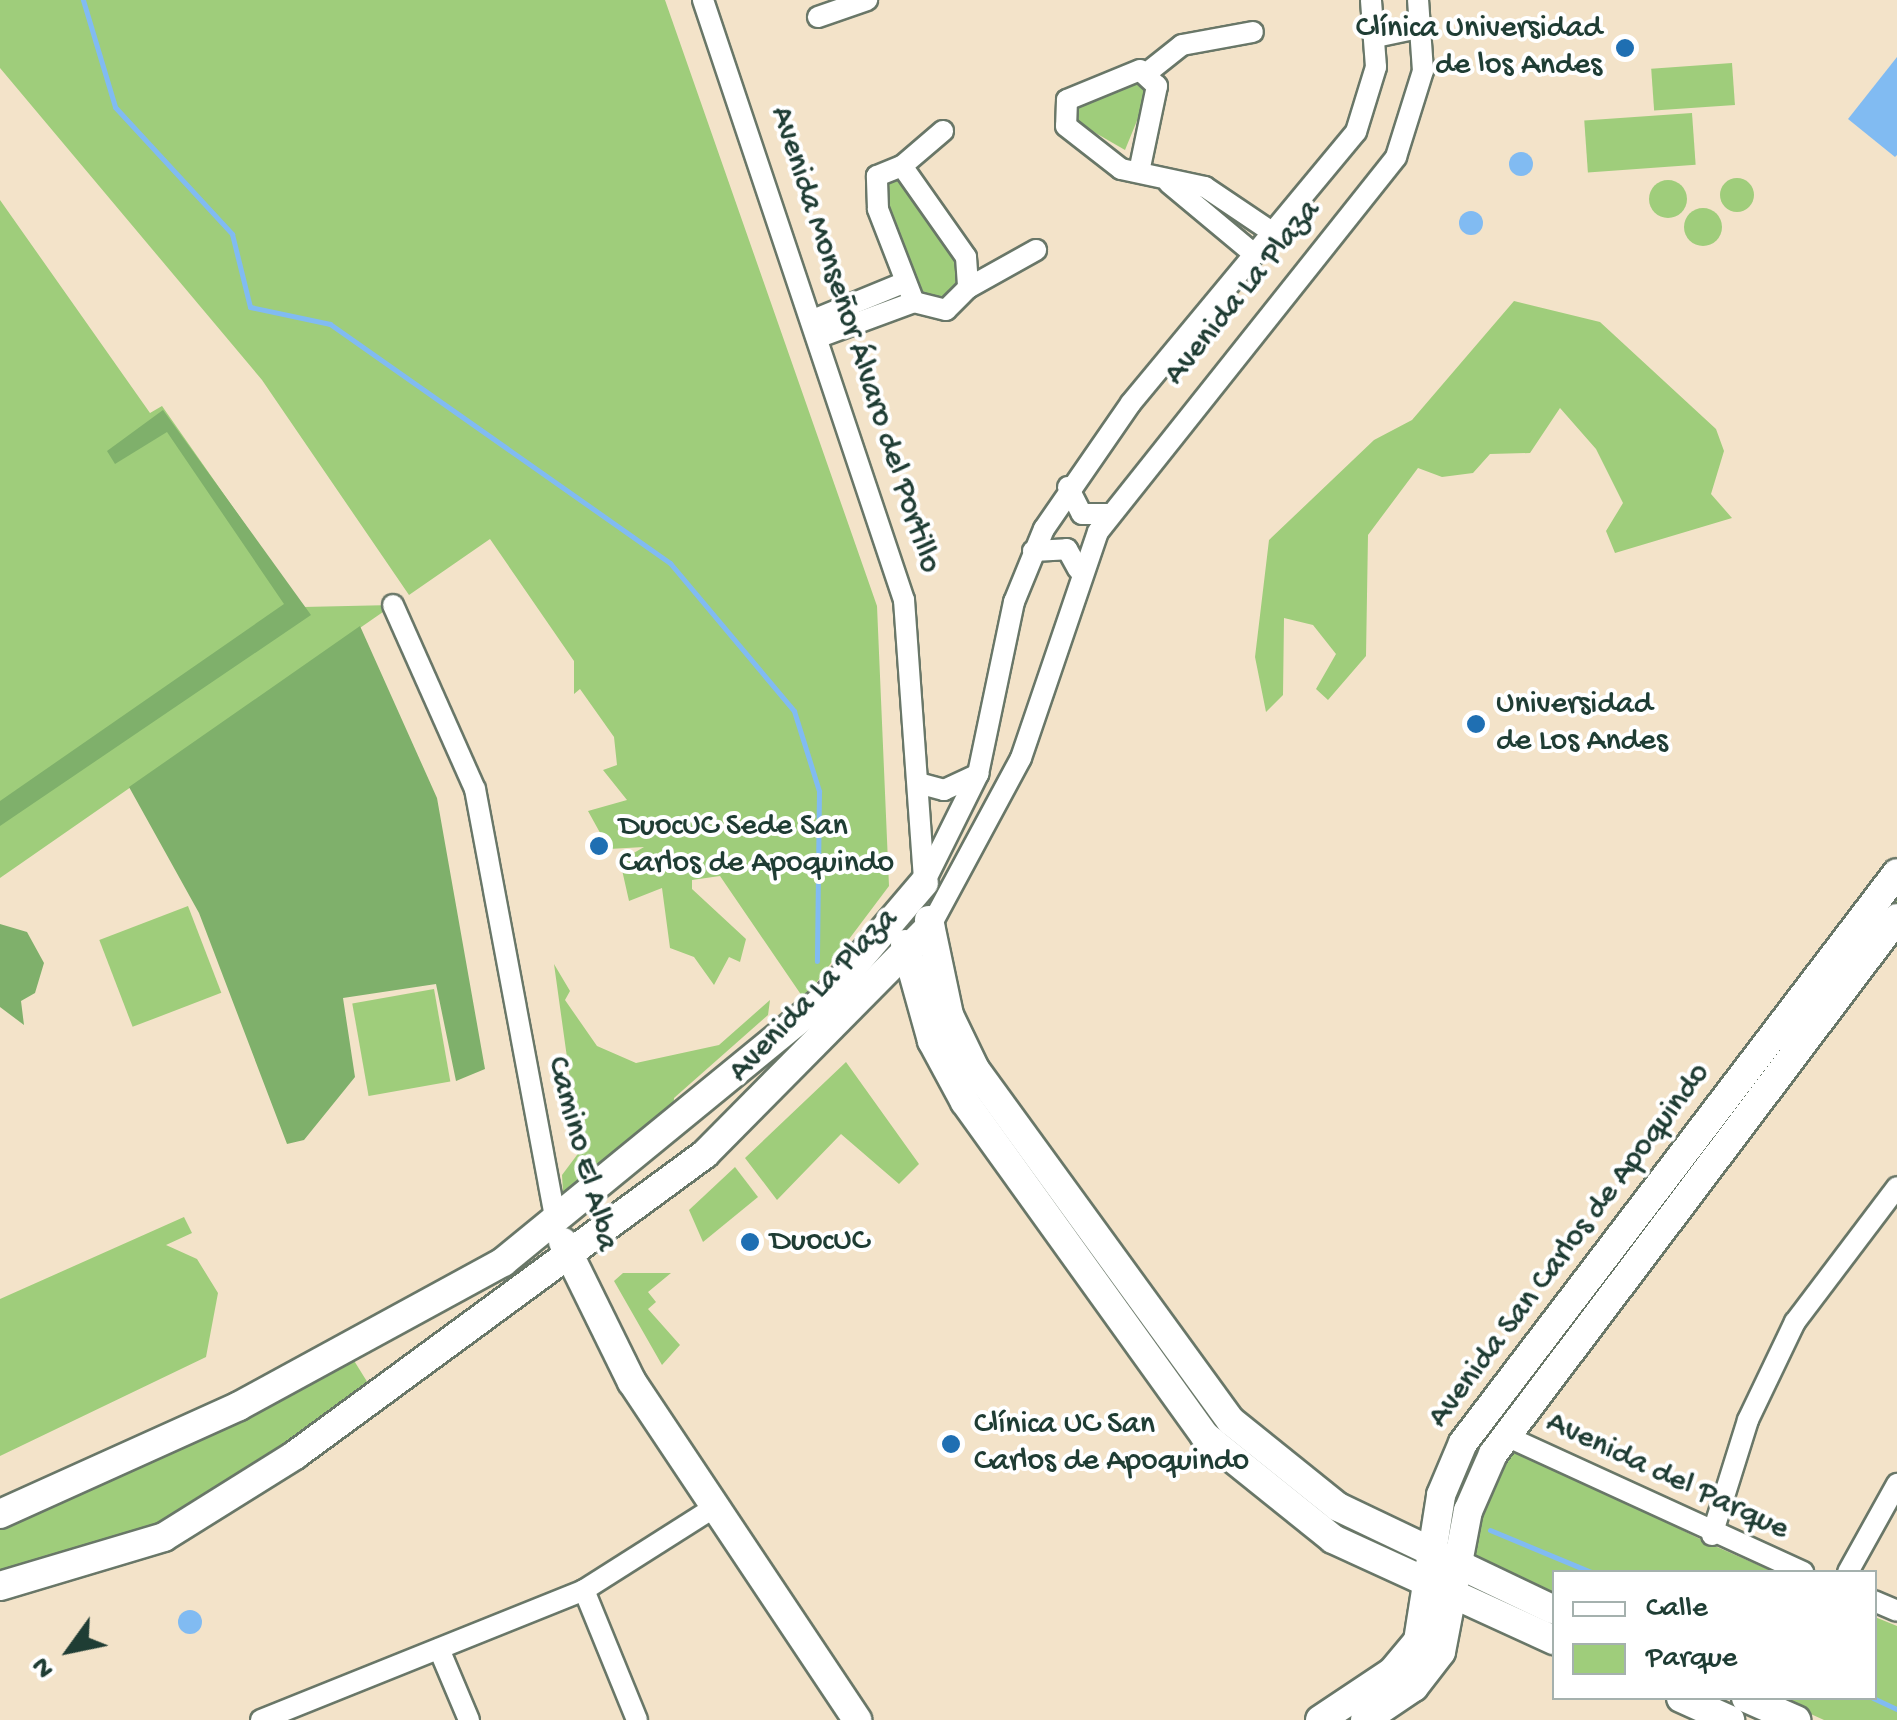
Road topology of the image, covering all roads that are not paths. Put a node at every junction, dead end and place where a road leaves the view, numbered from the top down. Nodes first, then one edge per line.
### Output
1 (703, 0) edge
2 (867, 0) edge
3 (1371, 0) edge
4 (1418, 0) edge
5 (818, 18) dead end
6 (1423, 27) junction
7 (1253, 32) dead end
8 (1376, 37) junction
9 (1148, 72) junction
10 (943, 130) dead end
11 (902, 166) junction
12 (1139, 172) junction
13 (1169, 182) junction
14 (1272, 232) junction
15 (1036, 250) dead end
16 (1254, 254) junction
17 (968, 288) junction
18 (910, 292) junction
19 (816, 329) junction
20 (1068, 487) junction
21 (1110, 514) junction
22 (1033, 551) junction
23 (1078, 569) junction
24 (394, 605) dead end
25 (978, 774) junction
26 (918, 783) junction
27 (967, 798) junction
28 (992, 823) junction
29 (1897, 874) edge
30 (924, 884) junction
31 (900, 918) junction
32 (1897, 918) edge
33 (930, 928) junction
34 (908, 957) junction
35 (1896, 1188) edge
36 (556, 1222) junction
37 (568, 1258) junction
38 (364, 1341) junction
39 (391, 1386) junction
40 (1506, 1436) junction
41 (1897, 1484) edge
42 (715, 1507) junction
43 (0, 1514) edge
44 (1712, 1535) junction
45 (1433, 1556) junction
46 (1461, 1568) junction
47 (1798, 1570) edge
48 (1849, 1570) edge
49 (0, 1586) edge
50 (1432, 1586) junction
51 (584, 1590) junction
52 (1458, 1598) junction
53 (1552, 1609) edge
54 (1552, 1639) edge
55 (438, 1648) junction
56 (1686, 1700) edge
57 (1751, 1700) edge
58 (1717, 1712) edge
59 (261, 1720) edge
60 (468, 1720) edge
61 (637, 1720) edge
62 (857, 1720) edge
63 (1320, 1720) edge
64 (1365, 1720) edge
65 (1796, 1720) edge

1 - 19 street, Avenida Monseñor Álvaro del Portillo
2 - 5 street
3 - 8 street, Avenida La Plaza
4 - 6 street, Avenida La Plaza
6 - 8 street
6 - 21 street, Avenida La Plaza
7 - 9 street
8 - 14 street, Avenida La Plaza
9 - 12 street
9 - 12 street
10 - 11 street
11 - 17 street
11 - 18 street
12 - 13 street
13 - 14 street
13 - 16 street
14 - 16 street, Avenida La Plaza
15 - 17 street
16 - 20 street, Avenida La Plaza
17 - 18 street
18 - 19 street
19 - 26 street, Avenida Monseñor Álvaro del Portillo
20 - 21 street
20 - 22 street, Avenida La Plaza
21 - 23 street, Avenida La Plaza
22 - 23 street
22 - 25 street, Avenida La Plaza
23 - 28 street, Avenida La Plaza
24 - 36 street, Camino El Alba
25 - 26 street
25 - 27 street, Avenida La Plaza
26 - 30 street, Avenida Monseñor Álvaro del Portillo
27 - 28 street
27 - 30 street, Avenida La Plaza
28 - 33 street, Avenida La Plaza
29 - 45 main road, Avenida San Carlos de Apoquindo
30 - 31 main road, Avenida La Plaza
30 - 33 main road, Avenida Monseñor Álvaro del Portillo
31 - 34 main road
31 - 36 main road, Avenida La Plaza
32 - 40 main road, Avenida San Carlos de Apoquindo
33 - 34 main road, Avenida La Plaza
33 - 45 main road, Avenida Monseñor Álvaro del Portillo
34 - 37 main road, Avenida La Plaza
34 - 50 main road
35 - 44 street
36 - 37 main road, Camino El Alba
36 - 38 main road, Avenida La Plaza
37 - 39 main road, Avenida La Plaza
37 - 42 main road, Camino El Alba
38 - 39 main road
38 - 43 main road, Avenida La Plaza
39 - 49 main road, Avenida La Plaza
40 - 44 street, Avenida del Parque
40 - 46 main road, Avenida San Carlos de Apoquindo
41 - 48 street
42 - 51 street
42 - 62 main road, Camino El Alba
44 - 47 street, Avenida del Parque
45 - 46 main road, Avenida Monseñor Álvaro del Portillo
45 - 50 main road, Avenida San Carlos de Apoquindo
46 - 52 main road, Avenida San Carlos de Apoquindo
46 - 53 main road, Avenida Monseñor Álvaro del Portillo
50 - 52 main road
50 - 63 main road, Avenida San Carlos de Apoquindo
51 - 55 street
51 - 61 street
52 - 54 main road
52 - 64 main road, Avenida San Carlos de Apoquindo
55 - 59 street
55 - 60 street
56 - 58 main road
57 - 65 main road

